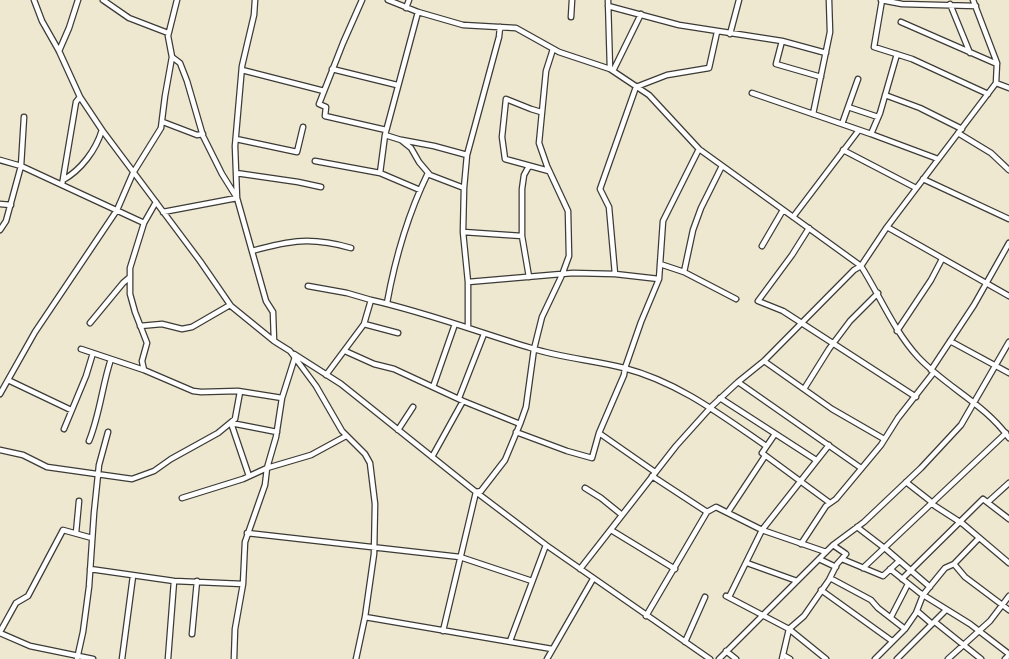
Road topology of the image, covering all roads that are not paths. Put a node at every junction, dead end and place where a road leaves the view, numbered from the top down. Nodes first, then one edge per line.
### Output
1 (34, 0) edge
2 (78, 0) edge
3 (103, 0) edge
4 (177, 0) edge
5 (255, 0) edge
6 (362, 0) edge
7 (388, 0) edge
8 (409, 0) edge
9 (572, 0) edge
10 (739, 0) edge
11 (829, 0) edge
12 (882, 0) edge
13 (973, 0) edge
14 (902, 2) edge
15 (608, 3) edge
16 (950, 4) junction
17 (976, 6) junction
18 (406, 8) junction
19 (418, 12) junction
20 (640, 14) junction
21 (570, 17) dead end
22 (900, 22) dead end
23 (500, 27) junction
24 (717, 32) junction
25 (168, 33) junction
26 (730, 34) junction
27 (782, 41) junction
28 (553, 49) junction
29 (58, 51) junction
30 (826, 53) junction
31 (970, 53) junction
32 (897, 54) junction
33 (172, 57) junction
34 (997, 64) junction
35 (332, 68) junction
36 (242, 70) junction
37 (612, 70) junction
38 (821, 76) junction
39 (858, 79) dead end
40 (996, 83) junction
41 (397, 85) junction
42 (636, 87) junction
43 (1009, 88) edge
44 (324, 91) junction
45 (752, 93) dead end
46 (884, 94) junction
47 (988, 94) junction
48 (80, 97) junction
49 (848, 107) junction
50 (541, 112) junction
51 (812, 114) junction
52 (24, 117) dead end
53 (878, 117) junction
54 (163, 122) junction
55 (842, 124) junction
56 (303, 127) dead end
57 (102, 130) junction
58 (859, 130) junction
59 (960, 131) junction
60 (386, 132) junction
61 (203, 134) junction
62 (871, 134) junction
63 (236, 139) junction
64 (401, 140) junction
65 (699, 149) junction
66 (843, 150) junction
67 (466, 155) junction
68 (938, 159) junction
69 (0, 160) edge
70 (316, 161) dead end
71 (21, 166) junction
72 (530, 166) junction
73 (722, 166) junction
74 (1009, 170) edge
75 (549, 172) junction
76 (133, 173) junction
77 (236, 173) junction
78 (380, 173) junction
79 (428, 173) junction
80 (923, 179) junction
81 (62, 182) junction
82 (321, 187) dead end
83 (464, 188) junction
84 (916, 188) junction
85 (420, 190) junction
86 (237, 198) junction
87 (156, 202) junction
88 (0, 204) edge
89 (11, 205) junction
90 (117, 210) junction
91 (783, 210) junction
92 (163, 212) junction
93 (793, 217) junction
94 (1009, 220) edge
95 (144, 223) junction
96 (887, 227) junction
97 (809, 228) junction
98 (0, 230) edge
99 (463, 232) junction
100 (522, 236) junction
101 (1009, 243) edge
102 (762, 246) dead end
103 (351, 248) dead end
104 (252, 251) junction
105 (942, 259) junction
106 (660, 264) junction
107 (862, 266) junction
108 (684, 272) junction
109 (615, 274) junction
110 (562, 275) junction
111 (130, 277) junction
112 (529, 277) junction
113 (658, 279) junction
114 (468, 282) junction
115 (987, 283) junction
116 (308, 286) dead end
117 (878, 293) junction
118 (1009, 296) edge
119 (736, 299) dead end
120 (371, 300) junction
121 (386, 303) junction
122 (230, 305) junction
123 (801, 322) junction
124 (90, 323) dead end
125 (364, 324) junction
126 (455, 324) junction
127 (140, 326) junction
128 (468, 328) junction
129 (897, 331) junction
130 (398, 333) dead end
131 (484, 334) junction
132 (950, 340) junction
133 (274, 341) junction
134 (1009, 342) edge
135 (834, 343) junction
136 (81, 349) dead end
137 (534, 349) junction
138 (290, 351) junction
139 (345, 351) junction
140 (93, 353) junction
141 (295, 357) junction
142 (111, 359) junction
143 (764, 361) junction
144 (996, 365) junction
145 (625, 368) junction
146 (144, 370) junction
147 (933, 371) junction
148 (1009, 373) edge
149 (326, 375) junction
150 (8, 380) junction
151 (738, 382) junction
152 (433, 387) junction
153 (804, 389) junction
154 (240, 392) junction
155 (0, 394) edge
156 (916, 397) junction
157 (282, 398) junction
158 (720, 398) junction
159 (461, 400) junction
160 (974, 403) junction
161 (413, 406) dead end
162 (711, 408) junction
163 (71, 410) junction
164 (231, 423) junction
165 (520, 424) junction
166 (64, 429) dead end
167 (398, 430) junction
168 (108, 432) dead end
169 (277, 432) junction
170 (516, 432) junction
171 (599, 433) junction
172 (1006, 433) junction
173 (775, 434) junction
174 (346, 436) junction
175 (1009, 438) edge
176 (884, 439) junction
177 (89, 441) dead end
178 (829, 445) junction
179 (766, 446) junction
180 (0, 450) edge
181 (765, 456) junction
182 (432, 457) junction
183 (816, 460) junction
184 (267, 468) junction
185 (861, 468) junction
186 (99, 473) junction
187 (654, 474) junction
188 (249, 476) junction
189 (800, 482) junction
190 (906, 482) junction
191 (1009, 483) edge
192 (585, 488) dead end
193 (476, 492) junction
194 (182, 498) dead end
195 (79, 501) dead end
196 (988, 502) junction
197 (830, 503) junction
198 (932, 503) junction
199 (707, 512) junction
200 (728, 512) junction
201 (622, 515) junction
202 (1009, 518) edge
203 (959, 522) junction
204 (857, 527) junction
205 (610, 530) junction
206 (762, 530) junction
207 (76, 533) junction
208 (247, 533) junction
209 (92, 538) junction
210 (979, 538) junction
211 (801, 544) junction
212 (546, 545) junction
213 (833, 545) junction
214 (374, 548) junction
215 (884, 548) junction
216 (826, 552) junction
217 (460, 557) junction
218 (819, 559) junction
219 (842, 559) junction
220 (899, 561) junction
221 (1009, 562) edge
222 (747, 563) junction
223 (954, 564) junction
224 (836, 567) junction
225 (863, 568) junction
226 (90, 569) junction
227 (580, 569) junction
228 (674, 569) junction
229 (890, 569) junction
230 (910, 571) junction
231 (133, 576) junction
232 (830, 578) junction
233 (594, 579) junction
234 (902, 579) junction
235 (174, 581) junction
236 (197, 581) junction
237 (532, 581) junction
238 (797, 581) junction
239 (242, 584) junction
240 (908, 584) junction
241 (930, 588) junction
242 (821, 590) junction
243 (923, 596) junction
244 (1009, 596) edge
245 (705, 597) dead end
246 (1002, 605) junction
247 (946, 610) junction
248 (1009, 610) edge
249 (917, 611) junction
250 (764, 615) junction
251 (646, 616) junction
252 (365, 617) junction
253 (890, 617) junction
254 (934, 623) junction
255 (789, 629) junction
256 (905, 629) junction
257 (443, 631) junction
258 (980, 631) junction
259 (0, 633) edge
260 (192, 634) dead end
261 (510, 641) junction
262 (685, 642) junction
263 (892, 642) junction
264 (964, 645) junction
265 (552, 649) junction
266 (726, 651) junction
267 (1009, 655) edge
268 (782, 657) edge
269 (877, 657) edge
270 (77, 658) edge
271 (93, 659) edge
272 (122, 659) edge
273 (168, 659) edge
274 (234, 659) edge
275 (356, 659) edge
276 (547, 659) edge
277 (710, 659) edge
278 (719, 659) edge
279 (736, 659) edge
280 (790, 659) edge
281 (826, 659) edge
282 (884, 659) edge
283 (897, 659) edge
284 (949, 659) edge
285 (980, 659) edge
286 (1005, 659) edge

1 - 29 street
2 - 29 street
3 - 25 street
4 - 25 street
5 - 36 street
6 - 35 street
7 - 18 street
8 - 18 street
9 - 21 street
10 - 26 street
11 - 30 street
12 - 14 street
12 - 32 street
13 - 17 street
14 - 16 street
15 - 20 street
15 - 37 street
16 - 17 street
16 - 31 street
17 - 34 street
18 - 19 street
19 - 23 street
19 - 41 street
20 - 24 street
20 - 37 street
22 - 31 street
23 - 28 street
23 - 67 street
24 - 26 street
24 - 42 street
25 - 33 street
26 - 27 street
27 - 30 street
27 - 38 street
28 - 37 street
28 - 50 street
29 - 48 street
30 - 38 street
31 - 34 street
32 - 46 street
32 - 47 street
33 - 54 street
33 - 61 street
34 - 40 street
35 - 41 street
35 - 44 street
36 - 44 street
36 - 63 street
37 - 42 street
38 - 51 street
39 - 49 street
40 - 43 street
40 - 47 street
41 - 60 street
42 - 65 street
42 - 109 street
44 - 60 street
45 - 51 street
46 - 53 street
46 - 59 street
47 - 59 street
48 - 57 street
48 - 81 street
49 - 53 street
49 - 55 street
50 - 72 street
50 - 75 street
51 - 55 street
52 - 71 street
53 - 62 street
54 - 61 street
54 - 76 street
55 - 58 street
56 - 63 street
57 - 76 street
57 - 81 street
58 - 62 street
58 - 66 street
59 - 68 street
59 - 74 street
60 - 64 street
60 - 78 street
61 - 86 street
62 - 68 street
63 - 77 street
64 - 67 street
64 - 79 street
65 - 73 street
65 - 106 street
66 - 84 street
66 - 93 street
67 - 83 street
68 - 80 street
69 - 71 street
70 - 78 street
71 - 81 street
71 - 89 street
72 - 75 street
72 - 100 street
73 - 91 street
73 - 108 street
75 - 110 street
76 - 87 street
76 - 90 street
77 - 82 street
77 - 86 street
78 - 85 street
79 - 83 street
79 - 85 street
80 - 84 street
80 - 94 street
81 - 90 street
83 - 99 street
84 - 96 street
85 - 121 street
86 - 92 street
86 - 104 street
87 - 92 street
87 - 95 street
88 - 89 street
89 - 98 street
90 - 95 street
90 - 150 street
91 - 93 street
91 - 102 street
92 - 122 street
93 - 97 street
95 - 111 street
96 - 105 street
96 - 107 street
97 - 107 street
97 - 123 street
99 - 100 street
99 - 114 street
100 - 112 street
101 - 115 street
103 - 104 street
104 - 133 street
105 - 115 street
105 - 129 street
106 - 108 street
106 - 113 street
107 - 117 street
107 - 123 street
108 - 119 street
109 - 110 street
109 - 113 street
110 - 112 street
110 - 137 street
111 - 124 street
111 - 127 street
112 - 114 street
113 - 145 street
114 - 128 street
115 - 118 street
115 - 132 street
116 - 120 street
117 - 129 street
117 - 135 street
120 - 121 street
120 - 125 street
121 - 126 street
122 - 127 street
122 - 133 street
123 - 135 street
123 - 143 street
125 - 130 street
125 - 139 street
126 - 128 street
126 - 152 street
127 - 146 street
128 - 131 street
129 - 147 street
131 - 137 street
131 - 159 street
132 - 144 street
132 - 147 street
133 - 138 street
134 - 144 street
135 - 153 street
135 - 156 street
136 - 140 street
137 - 145 street
137 - 165 street
138 - 141 street
138 - 149 street
139 - 149 street
139 - 152 street
140 - 142 street
140 - 163 street
141 - 157 street
141 - 174 street
142 - 146 street
142 - 177 street
143 - 151 street
143 - 153 street
144 - 148 street
144 - 160 street
145 - 162 street
145 - 171 street
146 - 154 street
147 - 156 street
147 - 160 street
149 - 167 street
150 - 155 street
150 - 163 street
151 - 158 street
151 - 178 street
152 - 159 street
153 - 176 street
154 - 157 street
154 - 164 street
156 - 176 street
157 - 169 street
158 - 162 street
158 - 173 street
159 - 165 street
159 - 182 street
160 - 172 street
160 - 190 street
161 - 167 street
162 - 179 street
162 - 187 street
163 - 166 street
164 - 169 street
164 - 186 street
164 - 188 street
165 - 170 street
167 - 182 street
168 - 186 street
169 - 184 street
170 - 171 street
170 - 193 street
171 - 187 street
172 - 175 street
172 - 198 street
173 - 179 street
173 - 183 street
174 - 184 street
174 - 214 street
176 - 185 street
178 - 183 street
178 - 185 street
179 - 181 street
180 - 186 street
181 - 189 street
181 - 200 street
182 - 193 street
183 - 189 street
184 - 188 street
184 - 208 street
185 - 197 street
186 - 209 street
187 - 199 street
187 - 201 street
188 - 194 street
189 - 197 street
189 - 206 street
190 - 198 street
190 - 204 street
191 - 196 street
192 - 201 street
193 - 212 street
193 - 217 street
195 - 207 street
196 - 202 street
196 - 203 street
197 - 211 street
198 - 203 street
198 - 215 street
199 - 200 street
199 - 228 street
200 - 206 street
201 - 205 street
203 - 210 street
203 - 230 street
204 - 213 street
204 - 215 street
205 - 227 street
205 - 228 street
206 - 211 street
206 - 222 street
207 - 209 street
207 - 259 street
208 - 214 street
208 - 239 street
209 - 226 street
210 - 221 street
210 - 223 street
211 - 216 street
212 - 227 street
212 - 237 street
213 - 216 street
213 - 219 street
214 - 217 street
214 - 252 street
215 - 220 street
215 - 225 street
216 - 218 street
217 - 237 street
217 - 257 street
218 - 224 street
218 - 238 street
219 - 224 street
219 - 225 street
220 - 229 street
220 - 230 street
222 - 238 street
222 - 250 street
223 - 241 street
223 - 246 street
224 - 232 street
225 - 229 street
226 - 231 street
226 - 270 street
227 - 233 street
228 - 251 street
229 - 234 street
230 - 234 street
230 - 241 street
231 - 235 street
231 - 272 street
232 - 242 street
232 - 253 street
233 - 251 street
233 - 265 street
234 - 240 street
235 - 236 street
235 - 273 street
236 - 239 street
236 - 260 street
237 - 261 street
238 - 250 street
239 - 274 street
240 - 243 street
240 - 253 street
241 - 243 street
242 - 255 street
242 - 263 street
243 - 247 street
243 - 249 street
244 - 246 street
245 - 262 street
246 - 248 street
246 - 258 street
247 - 254 street
247 - 258 street
249 - 254 street
249 - 256 street
250 - 255 street
250 - 266 street
251 - 262 street
252 - 257 street
252 - 275 street
253 - 256 street
254 - 264 street
254 - 283 street
255 - 268 street
255 - 281 street
256 - 263 street
257 - 261 street
258 - 264 street
258 - 267 street
259 - 270 street
261 - 265 street
262 - 277 street
263 - 269 street
264 - 284 street
264 - 285 street
265 - 276 street
266 - 278 street
266 - 279 street
267 - 286 street
268 - 280 street
269 - 282 street
270 - 271 street

